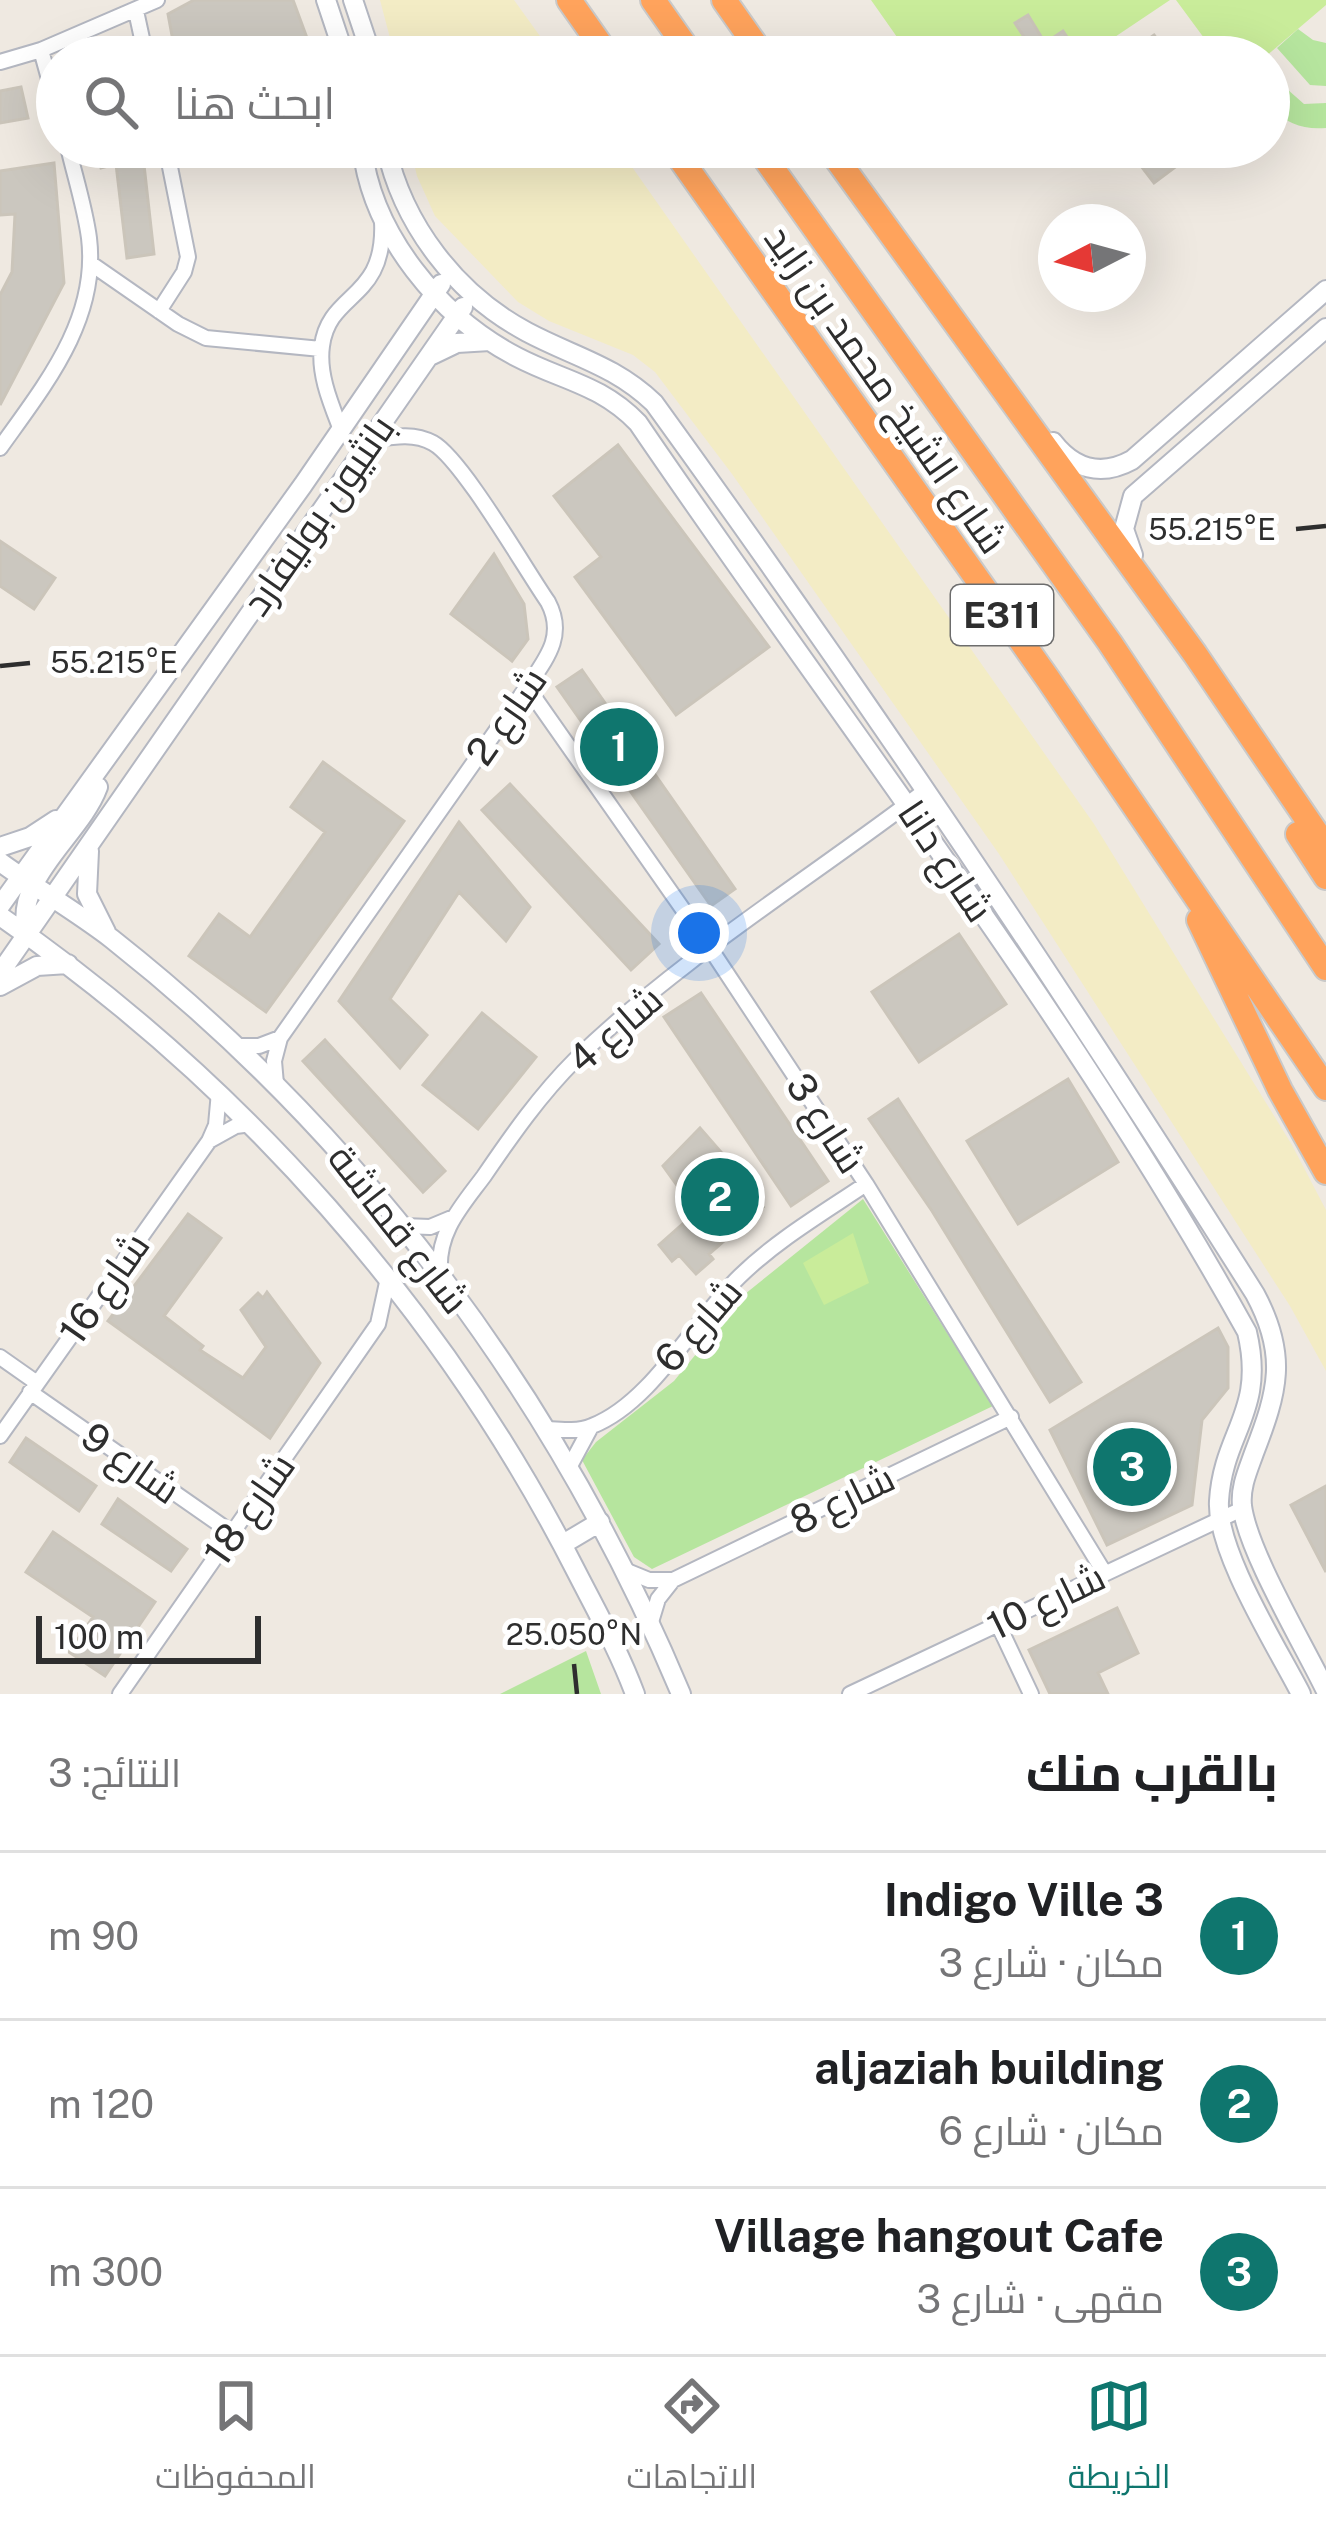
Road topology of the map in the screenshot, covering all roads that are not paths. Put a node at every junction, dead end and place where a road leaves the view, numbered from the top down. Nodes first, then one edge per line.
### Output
1 (157, 0) edge
2 (326, 0) edge
3 (353, 0) edge
4 (569, 0) edge
5 (653, 0) edge
6 (724, 0) edge
7 (136, 10) junction
8 (74, 36) edge
9 (142, 36) edge
10 (338, 36) edge
11 (365, 36) edge
12 (594, 36) edge
13 (678, 36) edge
14 (749, 36) edge
15 (36, 51) edge
16 (0, 62) edge
17 (73, 168) edge
18 (170, 168) edge
19 (368, 168) edge
20 (392, 168) edge
21 (687, 168) edge
22 (772, 168) edge
23 (843, 168) edge
24 (382, 216) junction
25 (90, 263) junction
26 (451, 270) junction
27 (1326, 290) edge
28 (435, 293) junction
29 (473, 293) junction
30 (159, 311) junction
31 (458, 316) junction
32 (1326, 328) edge
33 (490, 341) junction
34 (1326, 348) edge
35 (321, 349) junction
36 (973, 352) junction
37 (1297, 353) junction
38 (428, 358) junction
39 (1005, 396) junction
40 (1199, 401) junction
41 (1217, 424) junction
42 (341, 430) junction
43 (369, 440) junction
44 (0, 448) edge
45 (1195, 654) junction
46 (527, 687) junction
47 (103, 764) junction
48 (926, 790) junction
49 (908, 804) junction
50 (70, 810) junction
51 (90, 846) junction
52 (0, 847) edge
53 (1326, 847) edge
54 (1170, 858) junction
55 (0, 862) edge
56 (1326, 878) edge
57 (27, 882) junction
58 (53, 900) junction
59 (0, 906) edge
60 (14, 926) edge
61 (108, 936) junction
62 (0, 945) edge
63 (710, 948) junction
64 (68, 964) junction
65 (1326, 968) edge
66 (0, 973) edge
67 (0, 986) edge
68 (280, 1038) junction
69 (236, 1046) junction
70 (276, 1084) junction
71 (1326, 1088) edge
72 (219, 1092) junction
73 (251, 1124) junction
74 (209, 1141) junction
75 (1326, 1172) edge
76 (866, 1184) junction
77 (454, 1217) junction
78 (404, 1226) junction
79 (440, 1274) junction
80 (388, 1278) junction
81 (424, 1323) junction
82 (378, 1324) junction
83 (0, 1358) edge
84 (33, 1388) junction
85 (1011, 1417) junction
86 (591, 1427) junction
87 (547, 1429) junction
88 (0, 1436) edge
89 (570, 1466) junction
90 (1242, 1509) junction
91 (1219, 1519) junction
92 (600, 1522) junction
93 (232, 1533) junction
94 (562, 1544) junction
95 (627, 1571) junction
96 (1104, 1572) junction
97 (673, 1580) junction
98 (651, 1622) junction
99 (998, 1624) junction
100 (1326, 1691) edge
101 (119, 1694) edge
102 (634, 1694) edge
103 (681, 1694) edge
104 (850, 1694) edge
105 (1031, 1694) edge
106 (1301, 1694) edge

1 - 7 street
2 - 10 street
3 - 11 street
4 - 12 highway
5 - 13 highway
6 - 14 highway
7 - 8 street
7 - 9 street
15 - 16 street
17 - 25 street
18 - 30 street
19 - 24 street, شارع دانا
20 - 26 street, شارع دانا
21 - 54 highway, شارع الشيخ محمد بن زايد / E311
22 - 65 highway, شارع الشيخ محمد بن زايد / E311
23 - 36 highway
24 - 28 street, شارع دانا
24 - 35 street
25 - 30 street
25 - 44 street
26 - 28 street, بانثيون بوليفارد
26 - 29 street, شارع دانا
27 - 40 street
28 - 31 street, شارع دانا
28 - 42 street, بانثيون بوليفارد
29 - 31 street, بانثيون بوليفارد
29 - 48 street, شارع دانا
30 - 35 street
31 - 33 street, شارع دانا
31 - 38 street, بانثيون بوليفارد
32 - 37 street
33 - 38 street
33 - 49 street, شارع دانا
34 - 37 street
35 - 42 street
36 - 39 highway
36 - 40 street
37 - 41 street
38 - 43 street, بانثيون بوليفارد
39 - 45 highway
39 - 56 highway
40 - 41 street
41 - 45 street
42 - 47 street, بانثيون بوليفارد
43 - 46 street, شارع 2
43 - 51 street, بانثيون بوليفارد
45 - 53 highway
46 - 63 street, شارع 3
46 - 68 street, شارع 2
47 - 50 street, بانثيون بوليفارد
47 - 57 street
48 - 49 street, شارع 4
48 - 90 street, شارع دانا
49 - 63 street, شارع 4
49 - 91 street, شارع دانا
50 - 52 street
50 - 57 street, بانثيون بوليفارد
51 - 58 street, بانثيون بوليفارد
51 - 61 street
54 - 71 highway, شارع الشيخ محمد بن زايد / E311
54 - 75 highway
55 - 57 street, شارع قماشة
57 - 58 street, شارع قماشة
57 - 59 street, بانثيون بوليفارد
57 - 60 street
58 - 60 street, بانثيون بوليفارد
58 - 61 street, شارع قماشة
60 - 62 street
60 - 64 street, شارع قماشة
60 - 66 street, بانثيون بوليفارد
61 - 69 street, شارع قماشة
63 - 76 street, شارع 3
63 - 77 street, شارع 4
64 - 67 street
64 - 72 street, شارع قماشة
68 - 69 street
68 - 70 street
69 - 70 street, شارع قماشة
70 - 78 street, شارع قماشة
72 - 73 street, شارع قماشة
72 - 74 street, شارع 16
73 - 74 street
73 - 80 street, شارع قماشة
74 - 84 street, شارع 16
76 - 85 street, شارع 3
76 - 86 street, شارع 6
77 - 78 street
77 - 79 street, شارع 4
78 - 79 street, شارع قماشة
79 - 87 street, شارع قماشة
80 - 81 street, شارع قماشة
80 - 82 street, شارع 18
81 - 82 street
81 - 94 street, شارع قماشة
82 - 93 street, شارع 18
83 - 84 street, شارع 9
84 - 88 street, شارع 16
84 - 93 street, شارع 9
85 - 96 street, شارع 3
85 - 97 street, شارع 8
86 - 87 street
86 - 89 street, شارع 6
87 - 89 street, شارع قماشة
89 - 92 street, شارع قماشة
90 - 91 street, شارع 10
90 - 100 street
91 - 96 street, شارع 10
91 - 106 street
92 - 94 street
92 - 95 street, شارع قماشة
93 - 101 street, شارع 18
94 - 102 street, شارع قماشة
95 - 97 street
95 - 98 street, شارع قماشة
96 - 99 street, شارع 10
97 - 98 street
98 - 103 street, شارع قماشة
99 - 104 street, شارع 10
99 - 105 street

